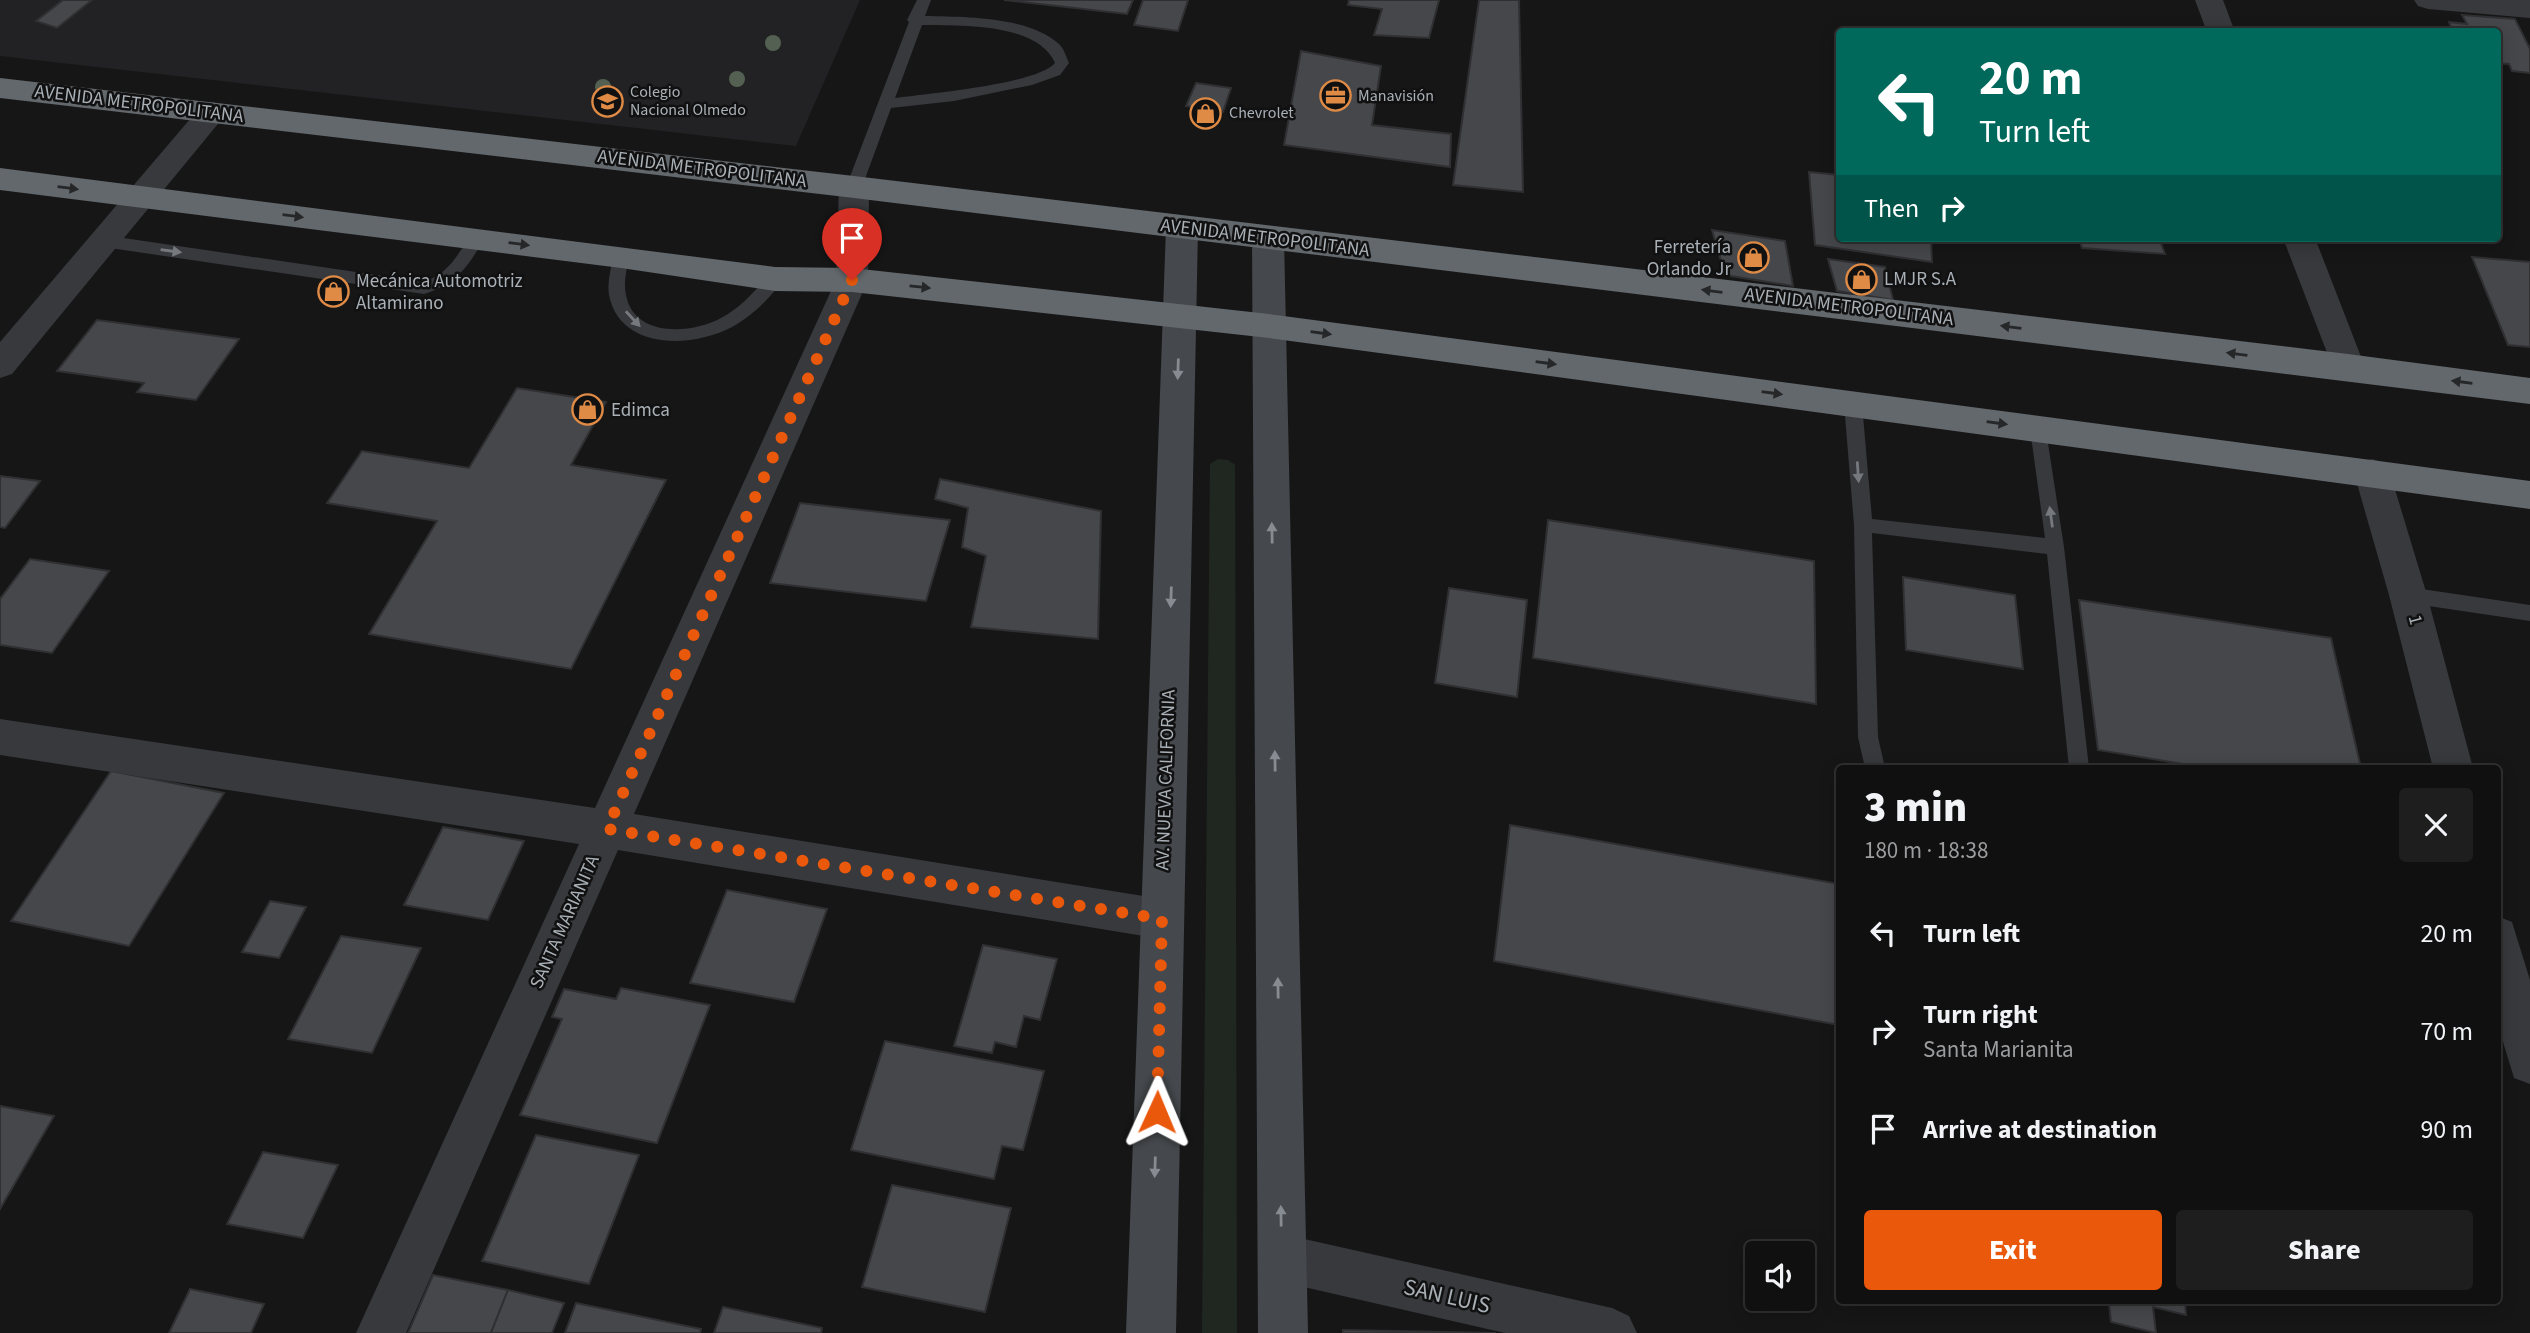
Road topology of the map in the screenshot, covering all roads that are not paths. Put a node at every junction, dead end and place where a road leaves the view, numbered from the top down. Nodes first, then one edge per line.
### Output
1 (924, 0) edge
2 (2209, 0) edge
3 (2428, 0) edge
4 (2530, 9) edge
5 (914, 20) junction
6 (2220, 28) edge
7 (0, 88) edge
8 (883, 104) junction
9 (212, 112) junction
10 (0, 179) edge
11 (853, 187) junction
12 (141, 197) junction
13 (1182, 228) junction
14 (1268, 238) junction
15 (476, 239) junction
16 (103, 241) junction
17 (2301, 242) edge
18 (621, 257) junction
19 (775, 279) junction
20 (852, 280) junction
21 (1180, 316) junction
22 (1269, 326) junction
23 (0, 365) edge
24 (2348, 367) junction
25 (2530, 391) edge
26 (1853, 404) junction
27 (2039, 429) junction
28 (2372, 473) junction
29 (2530, 495) edge
30 (1863, 525) junction
31 (2055, 547) junction
32 (2408, 595) junction
33 (2530, 613) edge
34 (0, 737) edge
35 (1874, 765) edge
36 (2079, 765) edge
37 (2452, 765) edge
38 (607, 829) junction
39 (1162, 919) junction
40 (2501, 952) edge
41 (2530, 1062) edge
42 (1282, 1258) junction
43 (381, 1333) edge
44 (1151, 1333) edge
45 (1283, 1333) edge
46 (1612, 1333) edge

1 - 5 lane
2 - 6 street
3 - 4 street
5 - 8 lane
5 - 8 lane
7 - 9 highway, AVENIDA METROPOLITANA
8 - 11 lane
9 - 11 highway, AVENIDA METROPOLITANA
9 - 12 street
10 -> 12 highway
11 - 13 highway, AVENIDA METROPOLITANA
11 - 20 street
12 -> 15 highway
12 - 16 street
13 - 14 highway, AVENIDA METROPOLITANA
13 - 21 street, AV. NUEVA CALIFORNIA
14 - 22 street
24 -> 14 highway, AVENIDA METROPOLITANA
16 -> 15 lane
15 -> 18 highway
16 - 23 street
17 - 24 street
18 - 19 highway
18 -> 19 lane
19 - 20 highway
20 -> 21 highway
20 - 38 street, SANTA MARIANITA
21 - 22 highway
21 -> 39 street, AV. NUEVA CALIFORNIA
22 -> 26 highway
42 -> 22 street
25 -> 24 highway, AVENIDA METROPOLITANA
26 -> 27 highway
26 -> 30 lane
27 - 28 highway
31 -> 27 lane
28 - 29 highway
28 - 32 street, 1
30 - 31 lane
30 - 35 lane
31 - 36 lane
32 - 33 lane
32 - 37 street, 1
34 - 38 street
38 - 39 street
38 - 43 street, SANTA MARIANITA
39 -> 44 street, AV. NUEVA CALIFORNIA
40 - 41 street
42 - 45 street
42 - 46 street, SAN LUIS

